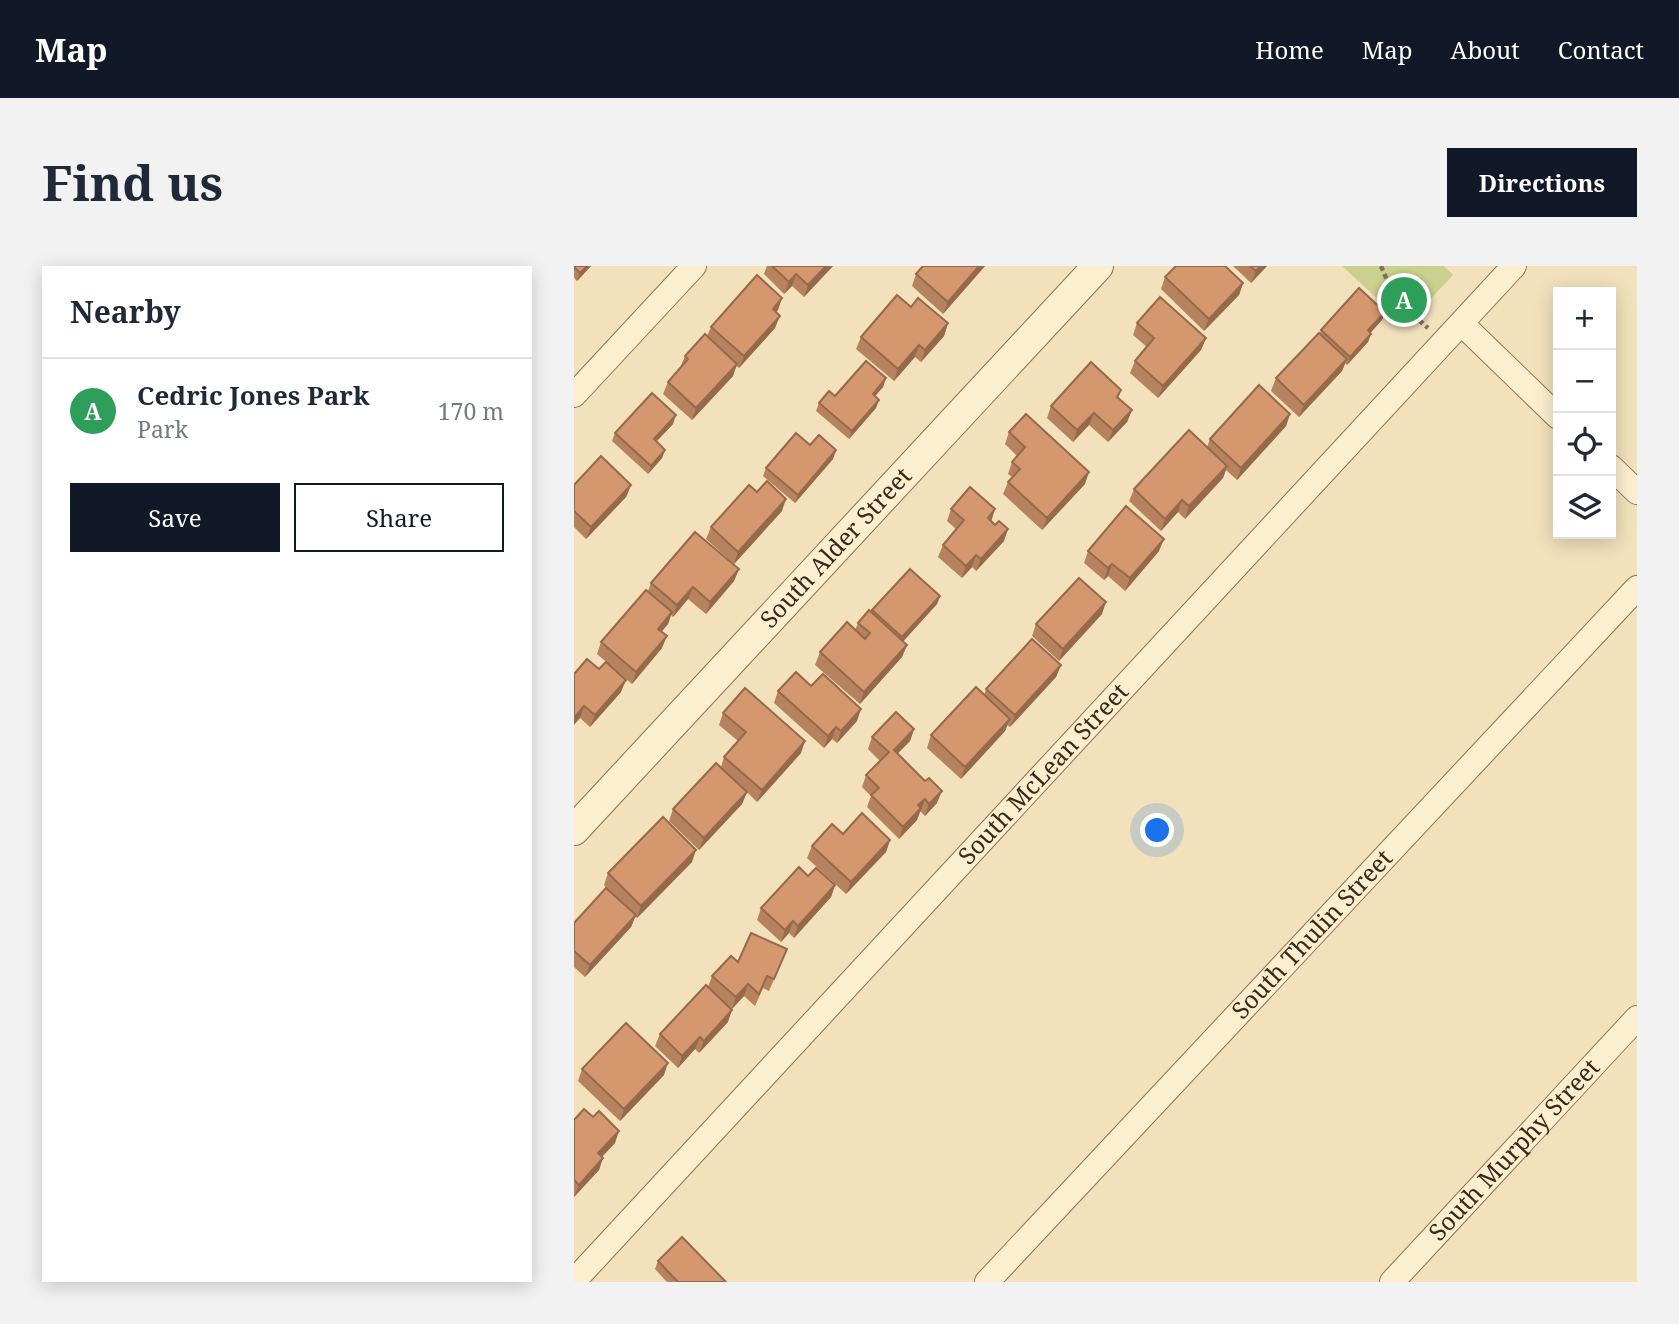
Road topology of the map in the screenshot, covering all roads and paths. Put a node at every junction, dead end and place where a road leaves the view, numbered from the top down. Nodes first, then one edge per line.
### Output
1 (694, 266) edge
2 (1098, 266) edge
3 (1381, 266) edge
4 (1514, 266) edge
5 (1462, 324) junction
6 (1444, 344) junction
7 (574, 395) edge
8 (1554, 413) edge
9 (1616, 472) edge
10 (1637, 492) edge
11 (1637, 588) edge
12 (574, 830) edge
13 (1637, 1018) edge
14 (574, 1281) edge
15 (987, 1282) edge
16 (1392, 1282) edge

1 - 7 street
2 - 12 street, South Alder Street
3 - 6 path
4 - 5 street, South McLean Street
5 - 6 street, South McLean Street
5 - 8 street
6 - 14 street, South McLean Street
9 - 10 street
11 - 15 street, South Thulin Street
13 - 16 street, South Murphy Street

